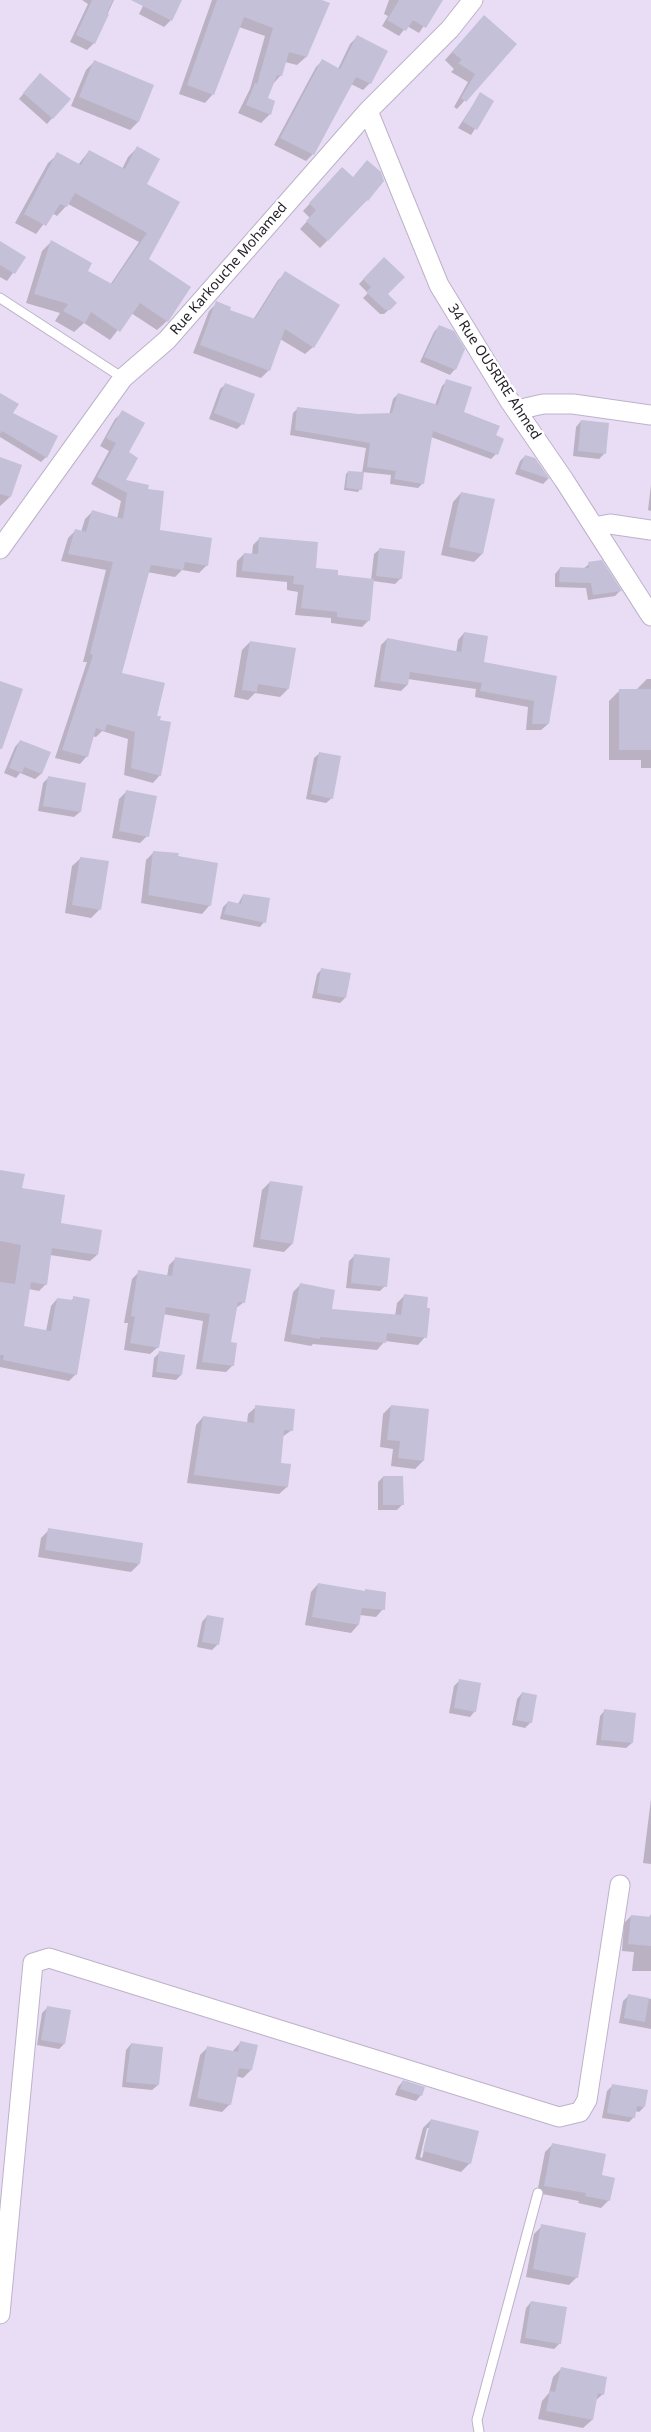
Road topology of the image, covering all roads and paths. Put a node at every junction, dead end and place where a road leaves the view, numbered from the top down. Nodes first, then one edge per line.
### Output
1 (474, 0) edge
2 (368, 111) junction
3 (0, 298) edge
4 (123, 378) junction
5 (516, 410) junction
6 (651, 415) edge
7 (594, 527) junction
8 (651, 530) edge
9 (0, 549) edge
10 (651, 616) edge
11 (620, 1885) dead end
12 (538, 2193) dead end
13 (0, 2314) edge
14 (479, 2432) edge

1 - 2 street, Rue Karkouche Mohamed
2 - 4 street, Rue Karkouche Mohamed
2 - 5 street, 34 Rue OUSRIRE Ahmed
3 - 4 lane
4 - 9 street, Rue Karkouche Mohamed
5 - 6 street
5 - 7 street, 34 Rue OUSRIRE Ahmed
7 - 8 street
7 - 10 street, 34 Rue OUSRIRE Ahmed
11 - 13 street
12 - 14 lane

